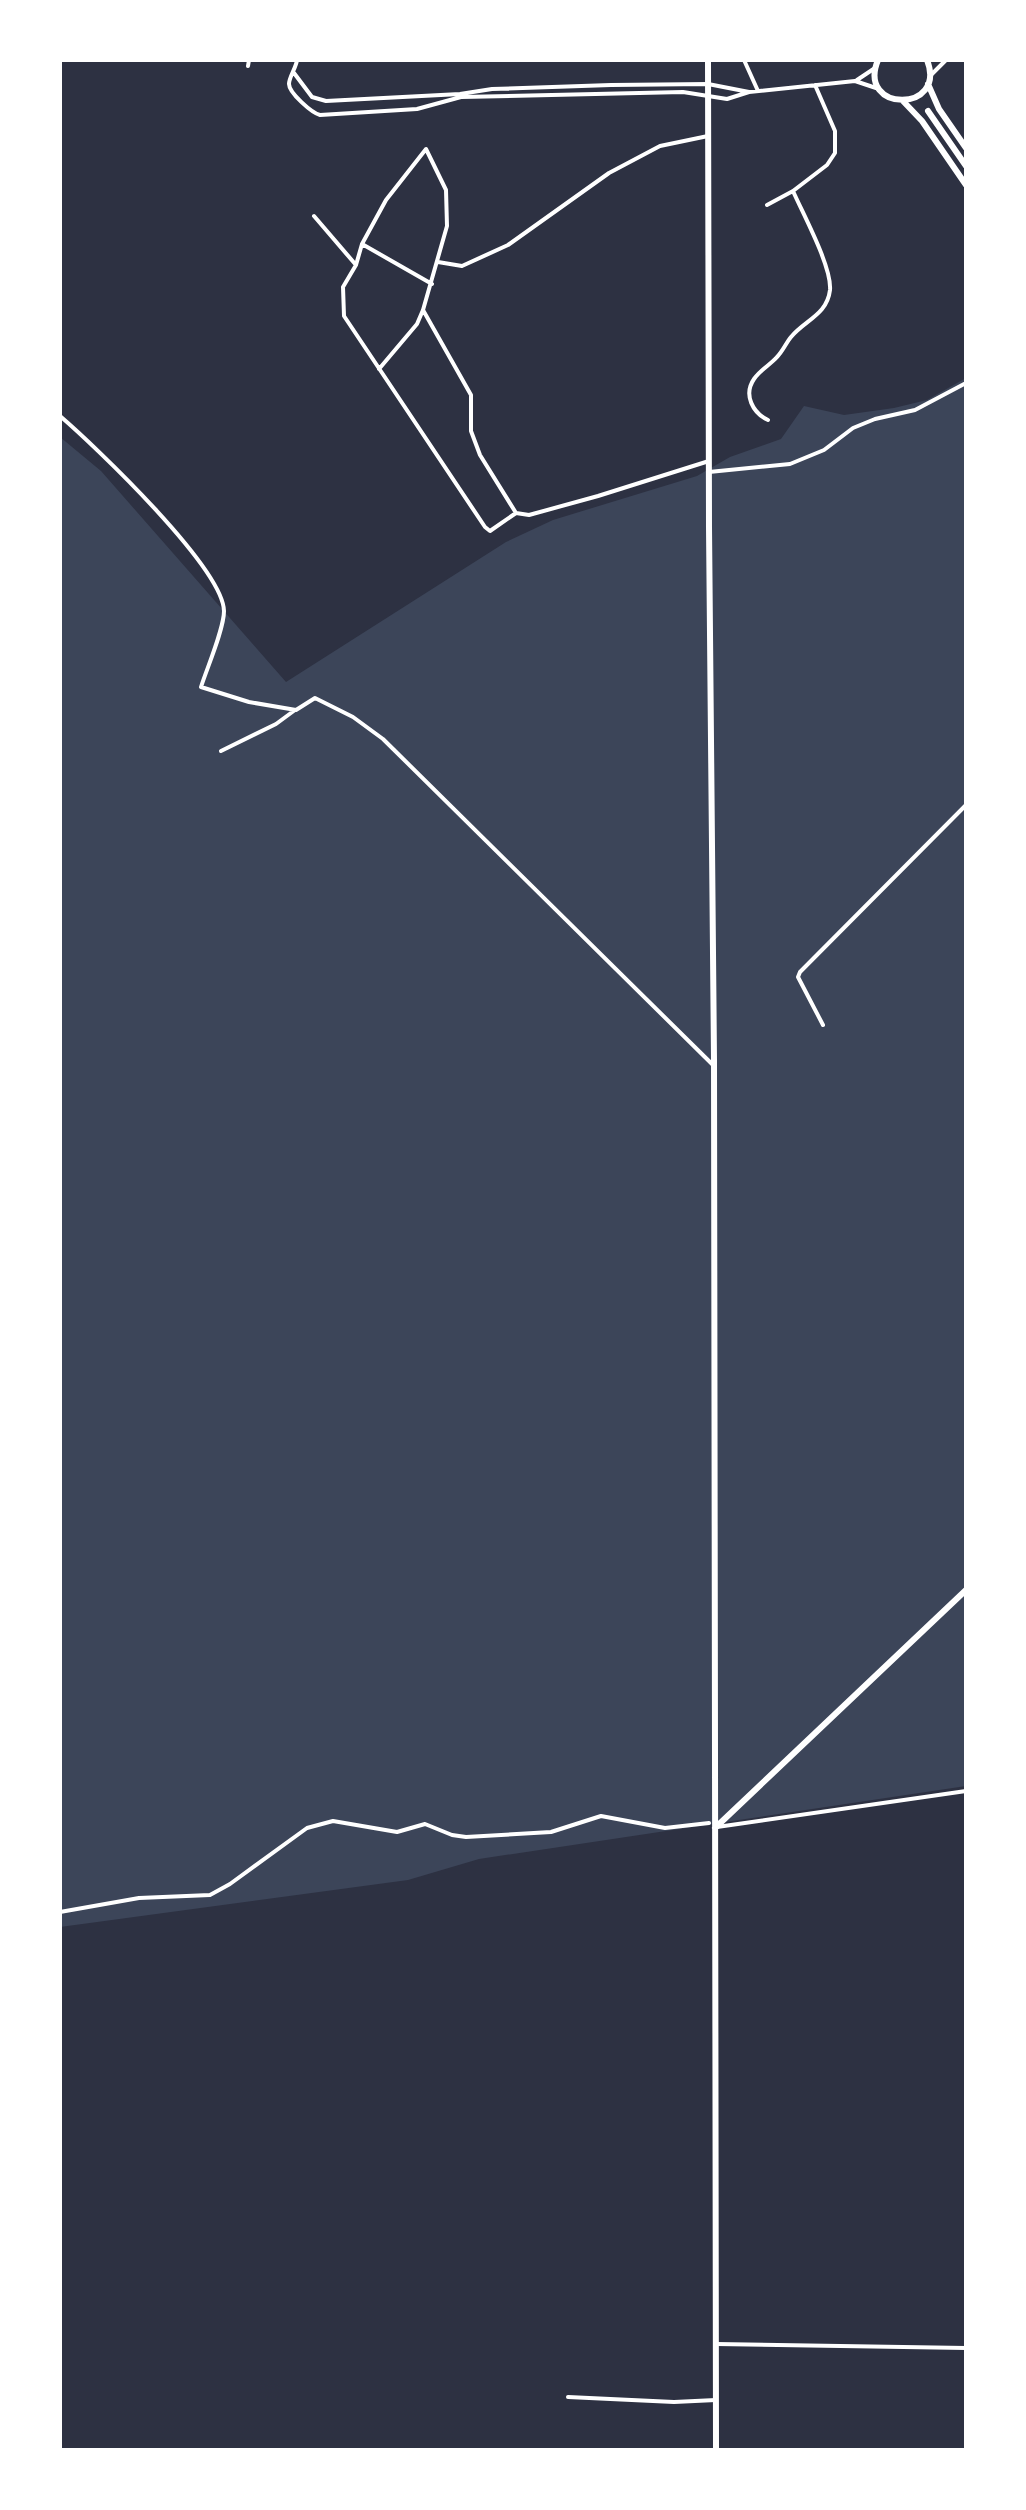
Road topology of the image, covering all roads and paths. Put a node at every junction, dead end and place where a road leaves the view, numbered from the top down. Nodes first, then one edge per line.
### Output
1 (297, 60) edge
2 (708, 60) edge
3 (744, 60) edge
4 (927, 60) edge
5 (946, 60) edge
6 (876, 63) edge
7 (294, 73) junction
8 (930, 76) junction
9 (855, 81) junction
10 (708, 84) junction
11 (928, 84) junction
12 (611, 85) junction
13 (815, 85) junction
14 (588, 86) junction
15 (880, 89) junction
16 (758, 91) junction
17 (749, 92) junction
18 (587, 95) junction
19 (611, 95) junction
20 (708, 96) junction
21 (903, 101) junction
22 (928, 111) dead end
23 (708, 136) junction
24 (966, 148) edge
25 (966, 166) edge
26 (966, 185) edge
27 (793, 191) junction
28 (767, 205) dead end
29 (314, 216) dead end
30 (362, 244) junction
31 (437, 262) junction
32 (356, 265) junction
33 (432, 284) junction
34 (423, 310) junction
35 (379, 369) junction
36 (966, 383) edge
37 (60, 416) edge
38 (768, 420) dead end
39 (709, 461) junction
40 (709, 472) junction
41 (516, 513) junction
42 (296, 710) junction
43 (221, 751) dead end
44 (966, 805) edge
45 (823, 1025) dead end
46 (714, 1067) junction
47 (966, 1590) edge
48 (966, 1791) edge
49 (712, 1825) junction
50 (60, 1912) edge
51 (716, 2344) junction
52 (966, 2348) edge
53 (568, 2397) dead end
54 (716, 2400) junction
55 (716, 2450) edge

1 - 7 street
2 - 10 main road
3 - 16 street
4 - 8 main road
5 - 8 street
6 - 9 street
6 - 15 main road
7 - 14 street
7 - 18 street
8 - 11 main road
9 - 13 street
9 - 15 street
10 - 12 street
10 - 17 street
10 - 20 main road
11 - 21 main road
11 - 24 main road
12 - 14 street
12 - 19 street
13 - 16 street
13 - 27 street
14 - 18 street
15 - 21 main road
16 - 17 street
17 - 20 street
18 - 19 street
19 - 20 street
20 - 23 main road
21 - 26 main road
22 - 25 main road
23 - 31 street
23 - 39 main road
27 - 28 street
27 - 38 street
29 - 32 street
30 - 31 street
30 - 32 street
30 - 33 street
31 - 33 street
32 - 35 street
33 - 34 street
34 - 35 street
34 - 41 street
35 - 41 street
36 - 40 street
37 - 42 street
39 - 40 main road
39 - 41 street
40 - 46 main road
42 - 43 street
42 - 46 street
44 - 45 street
46 - 49 main road
47 - 49 main road
48 - 49 street
49 - 50 street
49 - 51 main road
51 - 52 street
51 - 54 main road
53 - 54 street
54 - 55 main road

